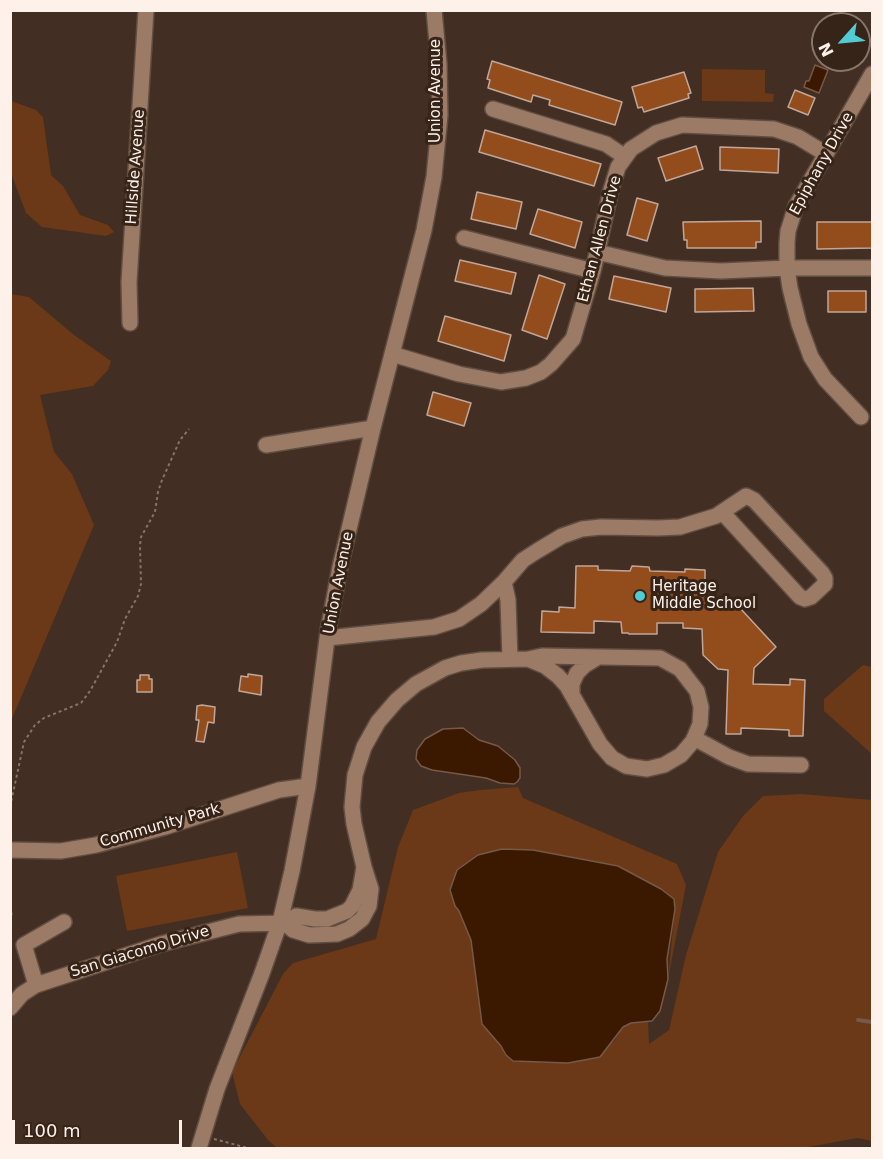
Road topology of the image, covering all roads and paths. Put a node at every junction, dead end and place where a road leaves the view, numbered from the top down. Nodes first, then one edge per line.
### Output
1 (146, 10) edge
2 (434, 10) edge
3 (873, 74) edge
4 (494, 109) dead end
5 (826, 154) junction
6 (625, 157) junction
7 (464, 238) dead end
8 (597, 252) junction
9 (787, 268) junction
10 (873, 268) edge
11 (593, 270) junction
12 (130, 323) dead end
13 (392, 354) junction
14 (861, 417) dead end
15 (373, 428) junction
16 (189, 429) dead end
17 (266, 445) dead end
18 (722, 512) junction
19 (504, 582) junction
20 (327, 638) junction
21 (598, 657) junction
22 (510, 659) junction
23 (528, 659) junction
24 (572, 695) junction
25 (694, 738) junction
26 (801, 765) dead end
27 (308, 786) junction
28 (10, 807) edge
29 (10, 850) edge
30 (10, 906) edge
31 (12, 917) edge
32 (64, 922) dead end
33 (282, 922) junction
34 (36, 985) junction
35 (10, 1008) edge
36 (200, 1143) edge
37 (248, 1149) edge

1 - 12 street, Hillside Avenue
2 - 13 street, Union Avenue
3 - 5 street, Epiphany Drive
4 - 6 street
5 - 6 street, Ethan Allen Drive
5 - 9 street, Epiphany Drive
6 - 8 street, Ethan Allen Drive
7 - 11 street
8 - 9 street
8 - 11 street, Ethan Allen Drive
9 - 10 street
9 - 14 street, Epiphany Drive
11 - 13 street, Ethan Allen Drive
13 - 15 street, Union Avenue
15 - 17 street
15 - 20 street, Union Avenue
16 - 28 path
18 - 18 street
18 - 19 street
19 - 20 street
19 - 22 street
20 - 27 street, Union Avenue
21 - 23 street
21 - 24 street
21 - 25 street
22 - 23 street
22 - 33 street
23 - 24 street
24 - 25 street
25 - 26 street
27 - 29 street, Community Park
27 - 33 street, Union Avenue
30 - 31 path
32 - 34 street
33 - 34 street, San Giacomo Drive
33 - 36 street, Union Avenue
34 - 35 street, San Giacomo Drive
36 - 37 path

